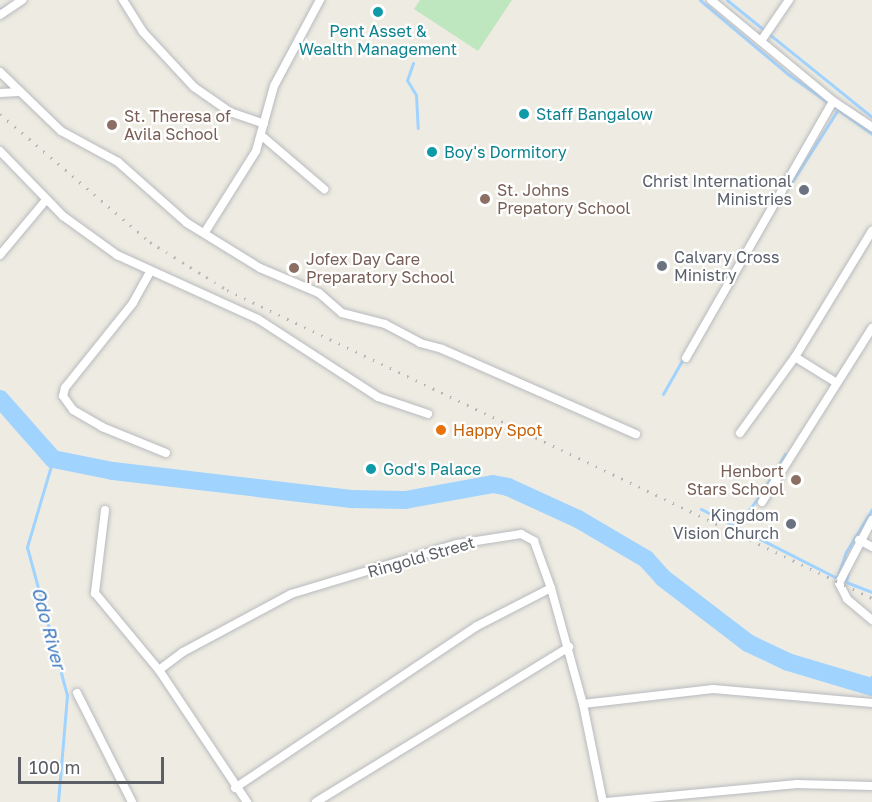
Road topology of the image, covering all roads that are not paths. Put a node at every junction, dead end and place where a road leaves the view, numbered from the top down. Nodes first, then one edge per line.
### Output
1 (22, 0) edge
2 (123, 0) edge
3 (320, 0) edge
4 (711, 0) edge
5 (789, 0) edge
6 (0, 15) edge
7 (761, 41) junction
8 (0, 72) edge
9 (19, 92) junction
10 (0, 93) edge
11 (833, 101) junction
12 (264, 124) junction
13 (872, 127) edge
14 (262, 136) junction
15 (0, 151) edge
16 (324, 189) dead end
17 (46, 200) junction
18 (872, 231) edge
19 (205, 232) junction
20 (0, 255) edge
21 (150, 272) junction
22 (872, 328) edge
23 (686, 357) dead end
24 (795, 357) junction
25 (837, 383) junction
26 (428, 414) dead end
27 (740, 433) dead end
28 (636, 434) dead end
29 (166, 453) dead end
30 (762, 502) dead end
31 (105, 510) dead end
32 (872, 520) edge
33 (859, 540) junction
34 (872, 547) edge
35 (551, 588) junction
36 (872, 620) edge
37 (569, 647) junction
38 (159, 670) junction
39 (77, 693) dead end
40 (872, 703) edge
41 (583, 704) junction
42 (872, 786) edge
43 (235, 788) junction
44 (132, 802) edge
45 (247, 802) edge
46 (316, 802) edge
47 (605, 802) edge

1 - 6 street
2 - 12 street
3 - 12 street
4 - 7 street
5 - 7 street
7 - 11 street
8 - 9 street
9 - 10 street
9 - 19 street
11 - 13 street
11 - 23 street
12 - 14 street
14 - 16 street
14 - 19 street
15 - 17 street
17 - 20 street
17 - 21 street
18 - 24 street
19 - 28 street
21 - 26 street
21 - 29 street
22 - 25 street
24 - 25 street
24 - 27 street
25 - 30 street
31 - 38 street
32 - 33 street
33 - 34 street
33 - 36 street
35 - 37 street, Ringold Street
35 - 38 street, Ringold Street
35 - 43 street
37 - 41 street, Ringold Street
37 - 46 street
38 - 43 street
39 - 44 street
40 - 41 street
41 - 47 street, Ringold Street
42 - 47 street
43 - 45 street

